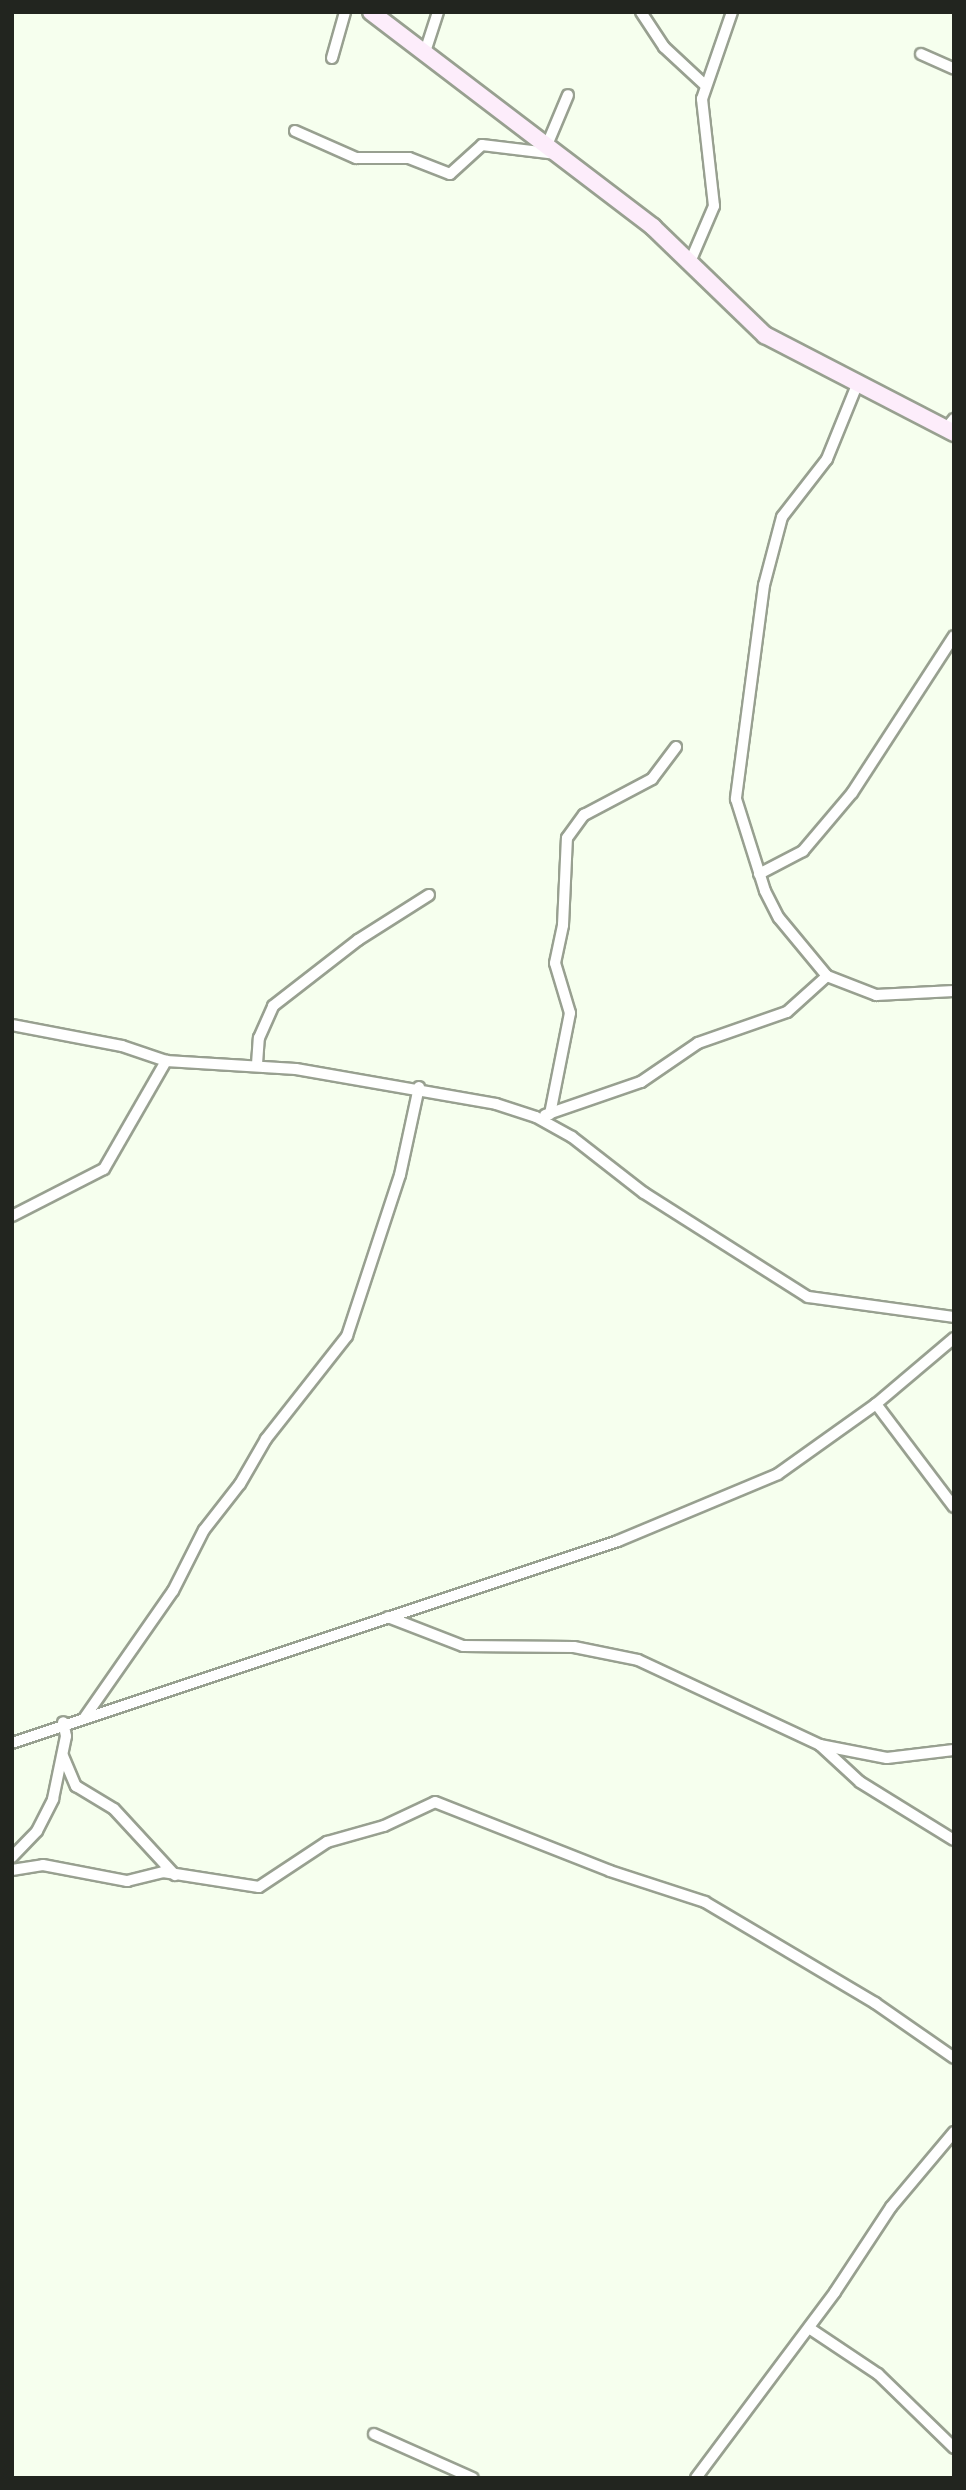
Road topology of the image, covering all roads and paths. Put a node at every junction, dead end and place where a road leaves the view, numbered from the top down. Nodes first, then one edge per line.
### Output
1 (345, 12) edge
2 (371, 12) edge
3 (438, 12) edge
4 (641, 12) edge
5 (732, 12) edge
6 (425, 52) junction
7 (921, 54) dead end
8 (331, 58) dead end
9 (954, 69) edge
10 (705, 85) junction
11 (568, 95) dead end
12 (295, 131) dead end
13 (553, 149) junction
14 (690, 262) junction
15 (857, 385) junction
16 (951, 427) edge
17 (954, 636) edge
18 (676, 747) dead end
19 (759, 874) junction
20 (429, 895) dead end
21 (827, 976) junction
22 (954, 991) edge
23 (12, 1025) edge
24 (166, 1061) junction
25 (257, 1064) junction
26 (419, 1087) junction
27 (550, 1114) junction
28 (536, 1117) junction
29 (12, 1216) edge
30 (954, 1317) edge
31 (954, 1338) edge
32 (877, 1404) junction
33 (954, 1507) edge
34 (387, 1617) junction
35 (85, 1717) junction
36 (63, 1723) junction
37 (12, 1743) edge
38 (820, 1745) junction
39 (954, 1750) edge
40 (63, 1756) junction
41 (954, 1840) edge
42 (12, 1857) edge
43 (12, 1870) edge
44 (174, 1875) junction
45 (954, 2058) edge
46 (954, 2132) edge
47 (809, 2328) junction
48 (374, 2434) dead end
49 (954, 2448) edge
50 (473, 2478) edge
51 (696, 2478) edge

1 - 8 street
2 - 6 main road
3 - 6 street
4 - 10 street
5 - 10 street
6 - 13 main road
7 - 9 street
10 - 14 street
11 - 13 street
12 - 13 street
13 - 14 main road
14 - 15 main road
15 - 16 main road
15 - 19 street
17 - 19 street
18 - 27 street
19 - 21 street
20 - 25 street
21 - 22 street
21 - 27 street
23 - 24 street
24 - 25 street
24 - 29 street
25 - 26 street
26 - 28 street
26 - 35 street
27 - 28 street
28 - 30 street
31 - 32 street
32 - 33 street
32 - 34 street
34 - 35 street
34 - 38 street
35 - 36 street
36 - 37 street
36 - 40 street
38 - 39 street
38 - 41 street
40 - 42 street
40 - 44 street
43 - 44 street
44 - 45 street
46 - 47 street
47 - 49 street
47 - 51 street
48 - 50 street

